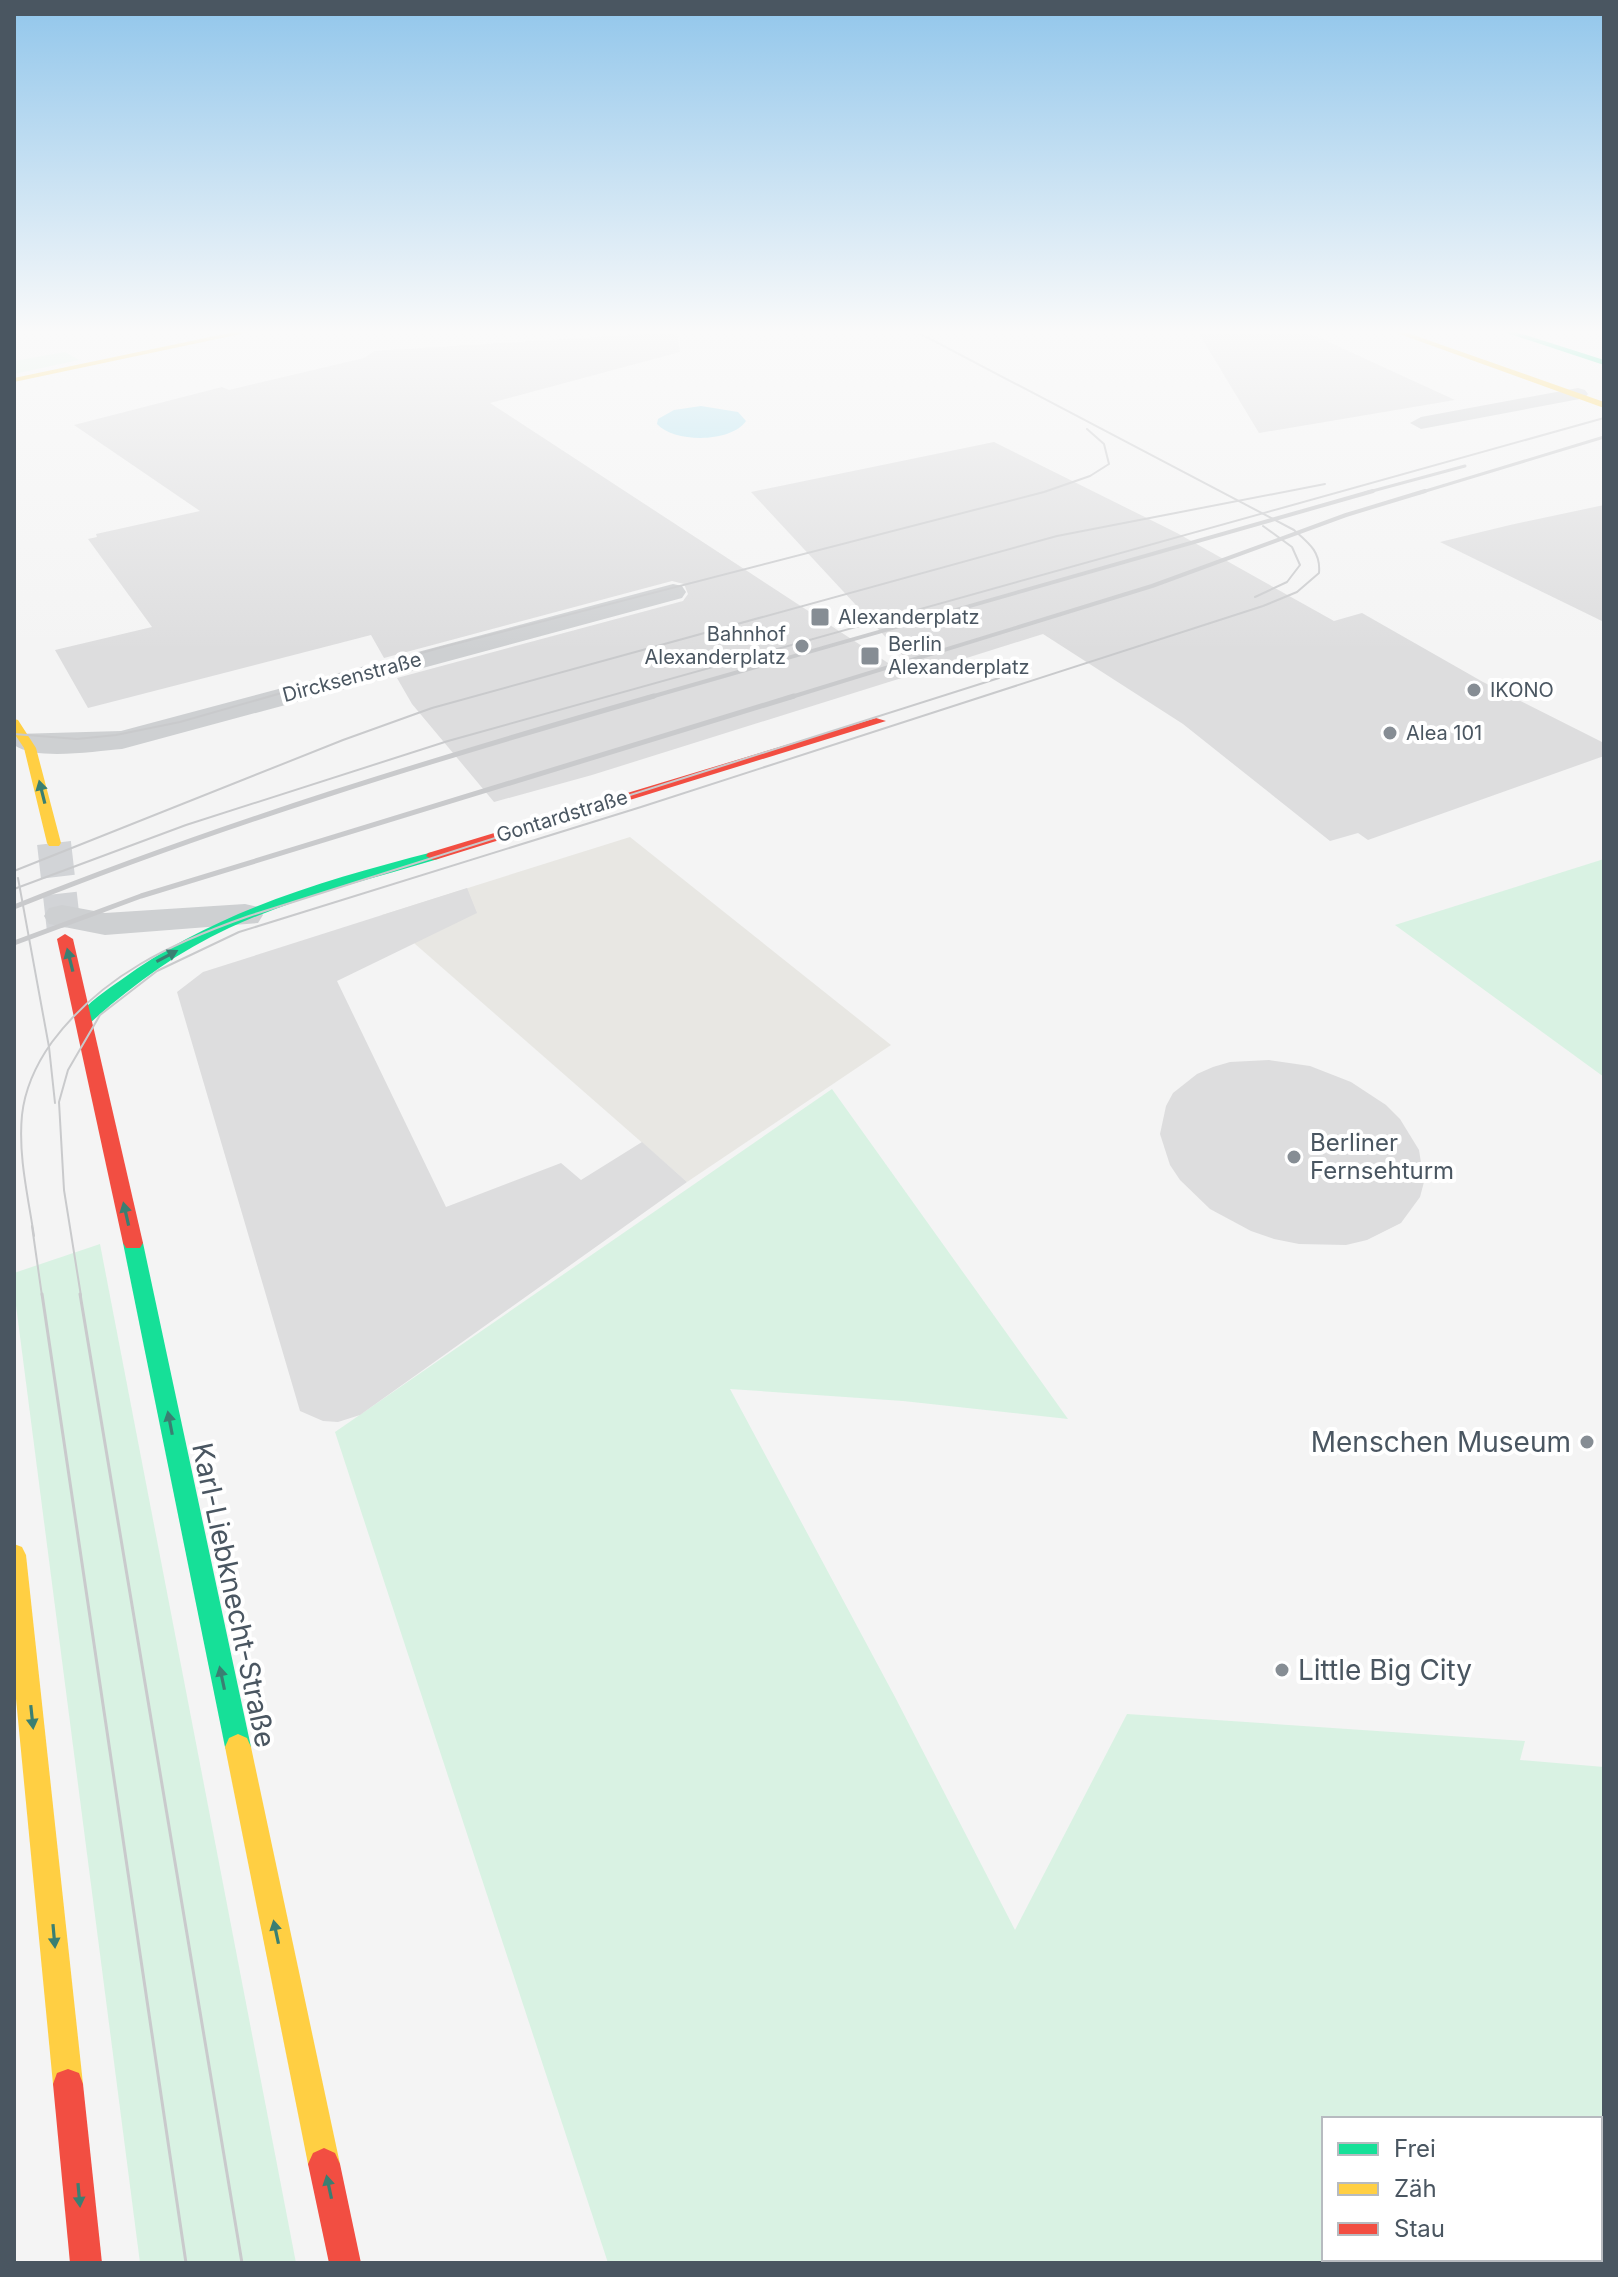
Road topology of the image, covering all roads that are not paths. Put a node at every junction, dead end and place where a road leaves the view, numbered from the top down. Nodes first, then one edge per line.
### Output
1 (673, 592) dead end
2 (880, 721) dead end
3 (21, 732) edge
4 (54, 843) tunnel mouth
5 (245, 915) junction
6 (63, 928) joint
7 (83, 1020) junction
8 (14, 1555) edge
9 (86, 2263) edge
10 (345, 2263) edge

1 - 3 street, Dircksenstraße
2 - 5 main road, Gontardstraße
4 -> 3 main road
5 - 6 street, Gontardstraße
7 -> 5 main road, Gontardstraße
7 -> 6 main road, Karl-Liebknecht-Straße
10 -> 7 main road, Karl-Liebknecht-Straße
8 -> 9 main road

